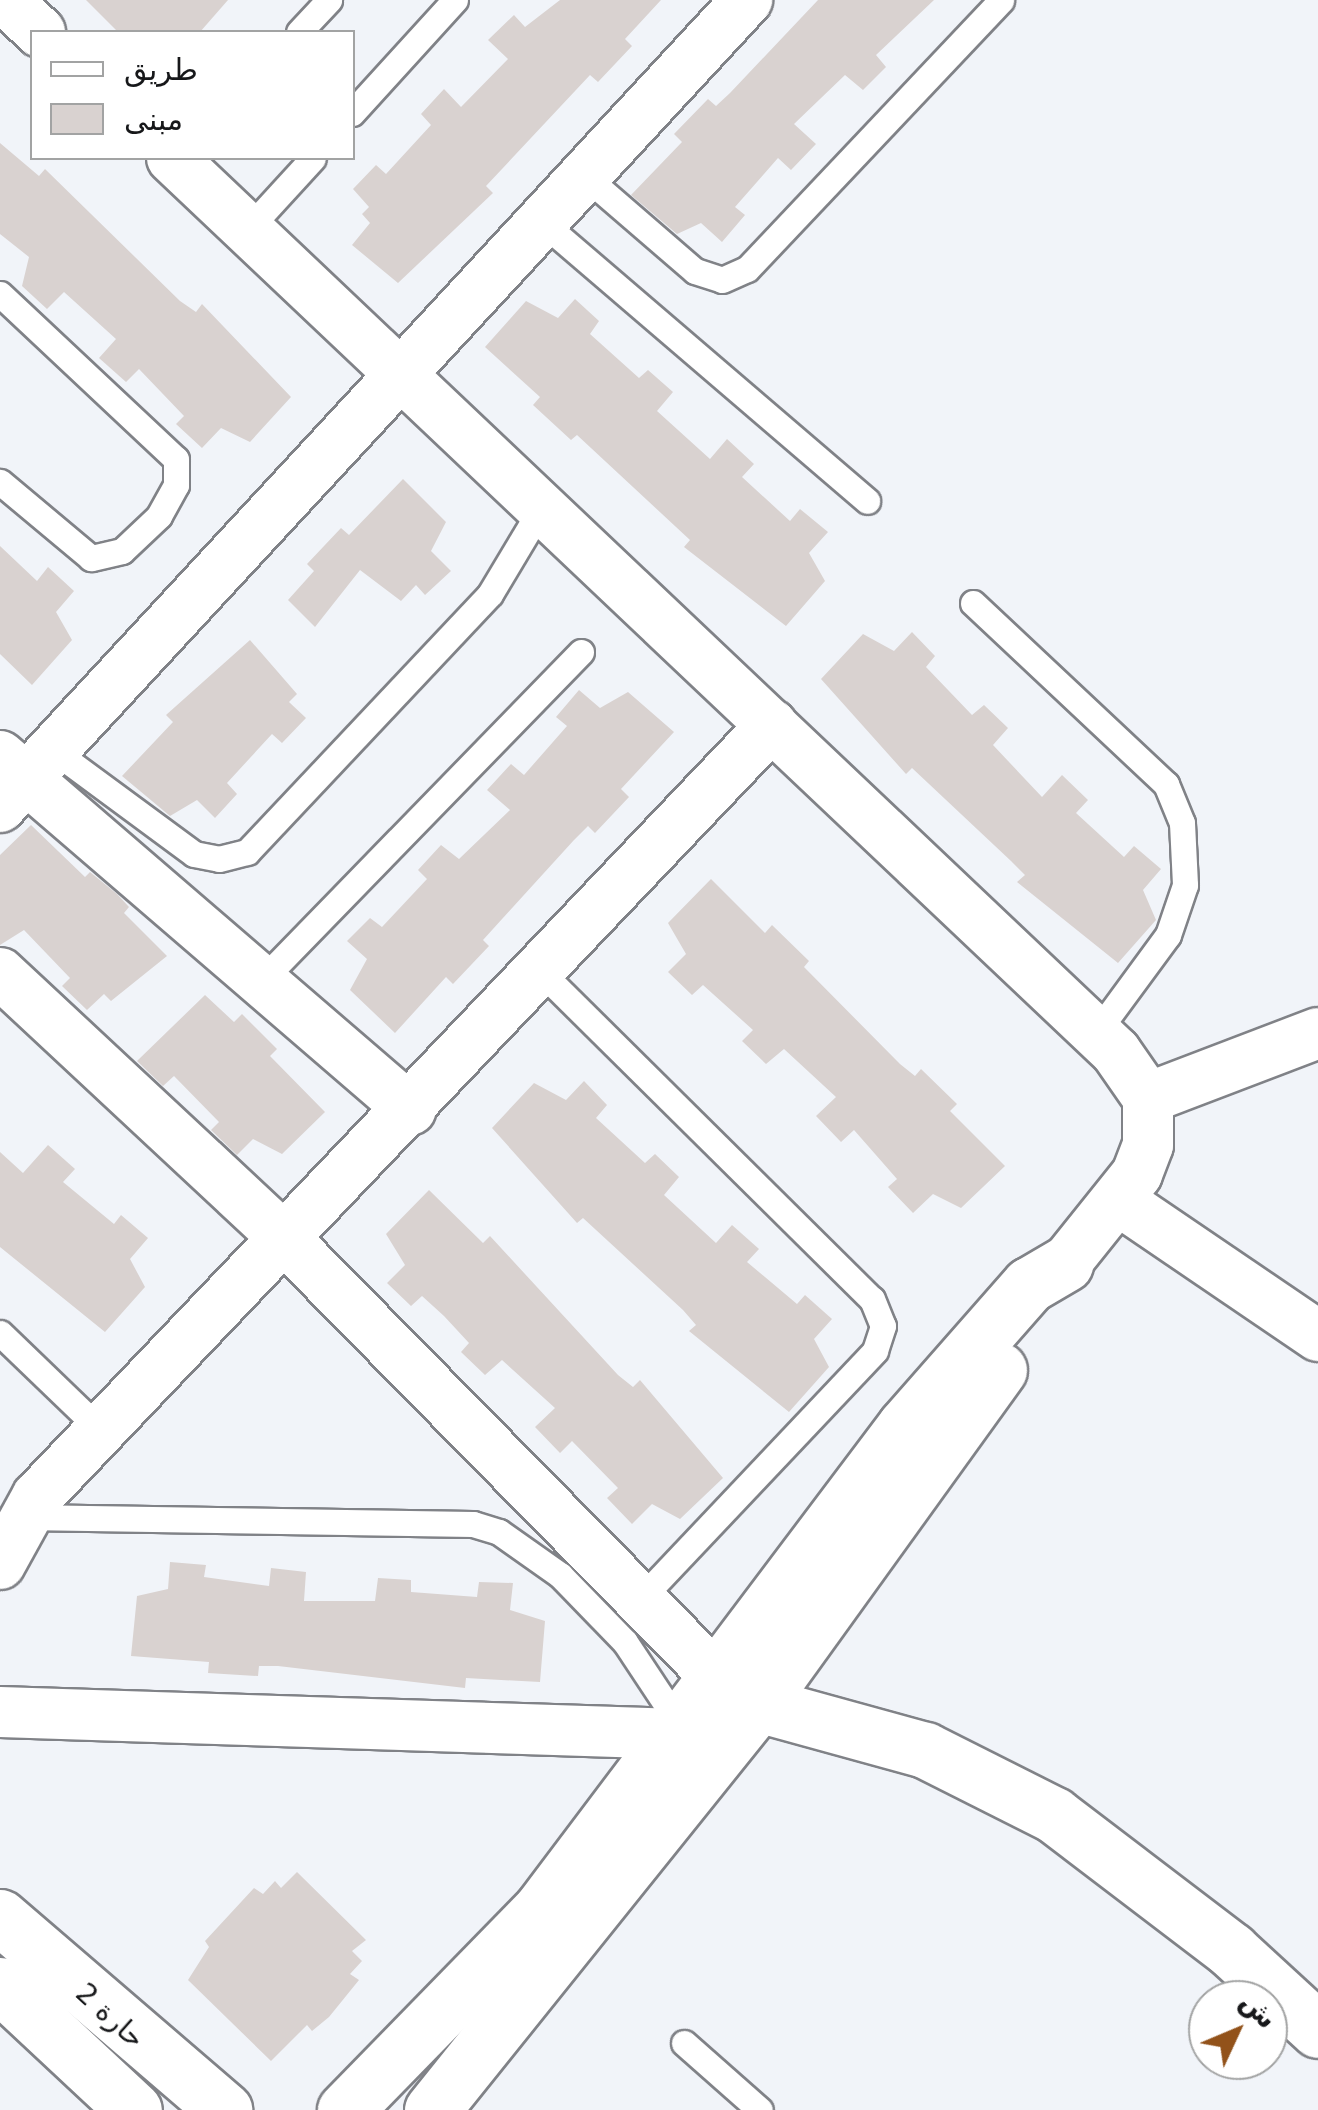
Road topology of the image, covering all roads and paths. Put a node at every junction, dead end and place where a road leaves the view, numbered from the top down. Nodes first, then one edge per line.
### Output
1 (6, 0) edge
2 (330, 0) edge
3 (455, 0) edge
4 (747, 0) edge
5 (1001, 0) edge
6 (38, 30) edge
7 (301, 30) edge
8 (355, 110) edge
9 (174, 160) edge
10 (311, 160) edge
11 (586, 176) junction
12 (544, 223) junction
13 (248, 229) junction
14 (0, 294) edge
15 (404, 376) junction
16 (0, 482) edge
17 (867, 502) dead end
18 (542, 507) junction
19 (973, 603) dead end
20 (581, 652) dead end
21 (772, 726) junction
22 (20, 773) edge
23 (541, 972) junction
24 (0, 973) edge
25 (261, 981) junction
26 (1096, 1032) junction
27 (1318, 1033) edge
28 (1148, 1098) junction
29 (411, 1110) junction
30 (1118, 1200) junction
31 (286, 1240) junction
32 (1065, 1264) joint
33 (0, 1333) edge
34 (1318, 1336) edge
35 (102, 1430) junction
36 (8, 1544) edge
37 (643, 1596) junction
38 (738, 1692) junction
39 (0, 1712) edge
40 (681, 1732) junction
41 (0, 1916) edge
42 (0, 1985) edge
43 (1318, 2030) edge
44 (684, 2043) dead end
45 (134, 2110) edge
46 (224, 2110) edge
47 (345, 2110) edge
48 (432, 2110) edge
49 (760, 2110) edge

1 - 6 street
2 - 7 lane
3 - 8 lane
4 - 11 street
5 - 11 lane
9 - 13 street
10 - 13 lane
11 - 12 street
12 - 15 street
12 - 17 lane
13 - 15 street
14 - 16 lane
15 - 18 street
15 - 22 street
18 - 21 street
18 - 22 lane
19 - 26 lane
20 - 25 lane
21 - 23 street
21 - 26 street
22 - 25 street
23 - 29 street
23 - 37 lane
24 - 31 street
25 - 29 street
26 - 28 street
27 - 28 street
28 - 30 street
29 - 31 street
30 - 32 street
30 - 34 street
31 - 35 street
31 - 37 street
32 - 38 street
33 - 35 lane
35 - 36 street
36 - 40 lane
37 - 38 street
38 - 40 street
38 - 43 street
38 - 48 street
39 - 40 street
40 - 47 street
41 - 46 street, حارة 2
42 - 45 street, حارة 2
44 - 49 lane

